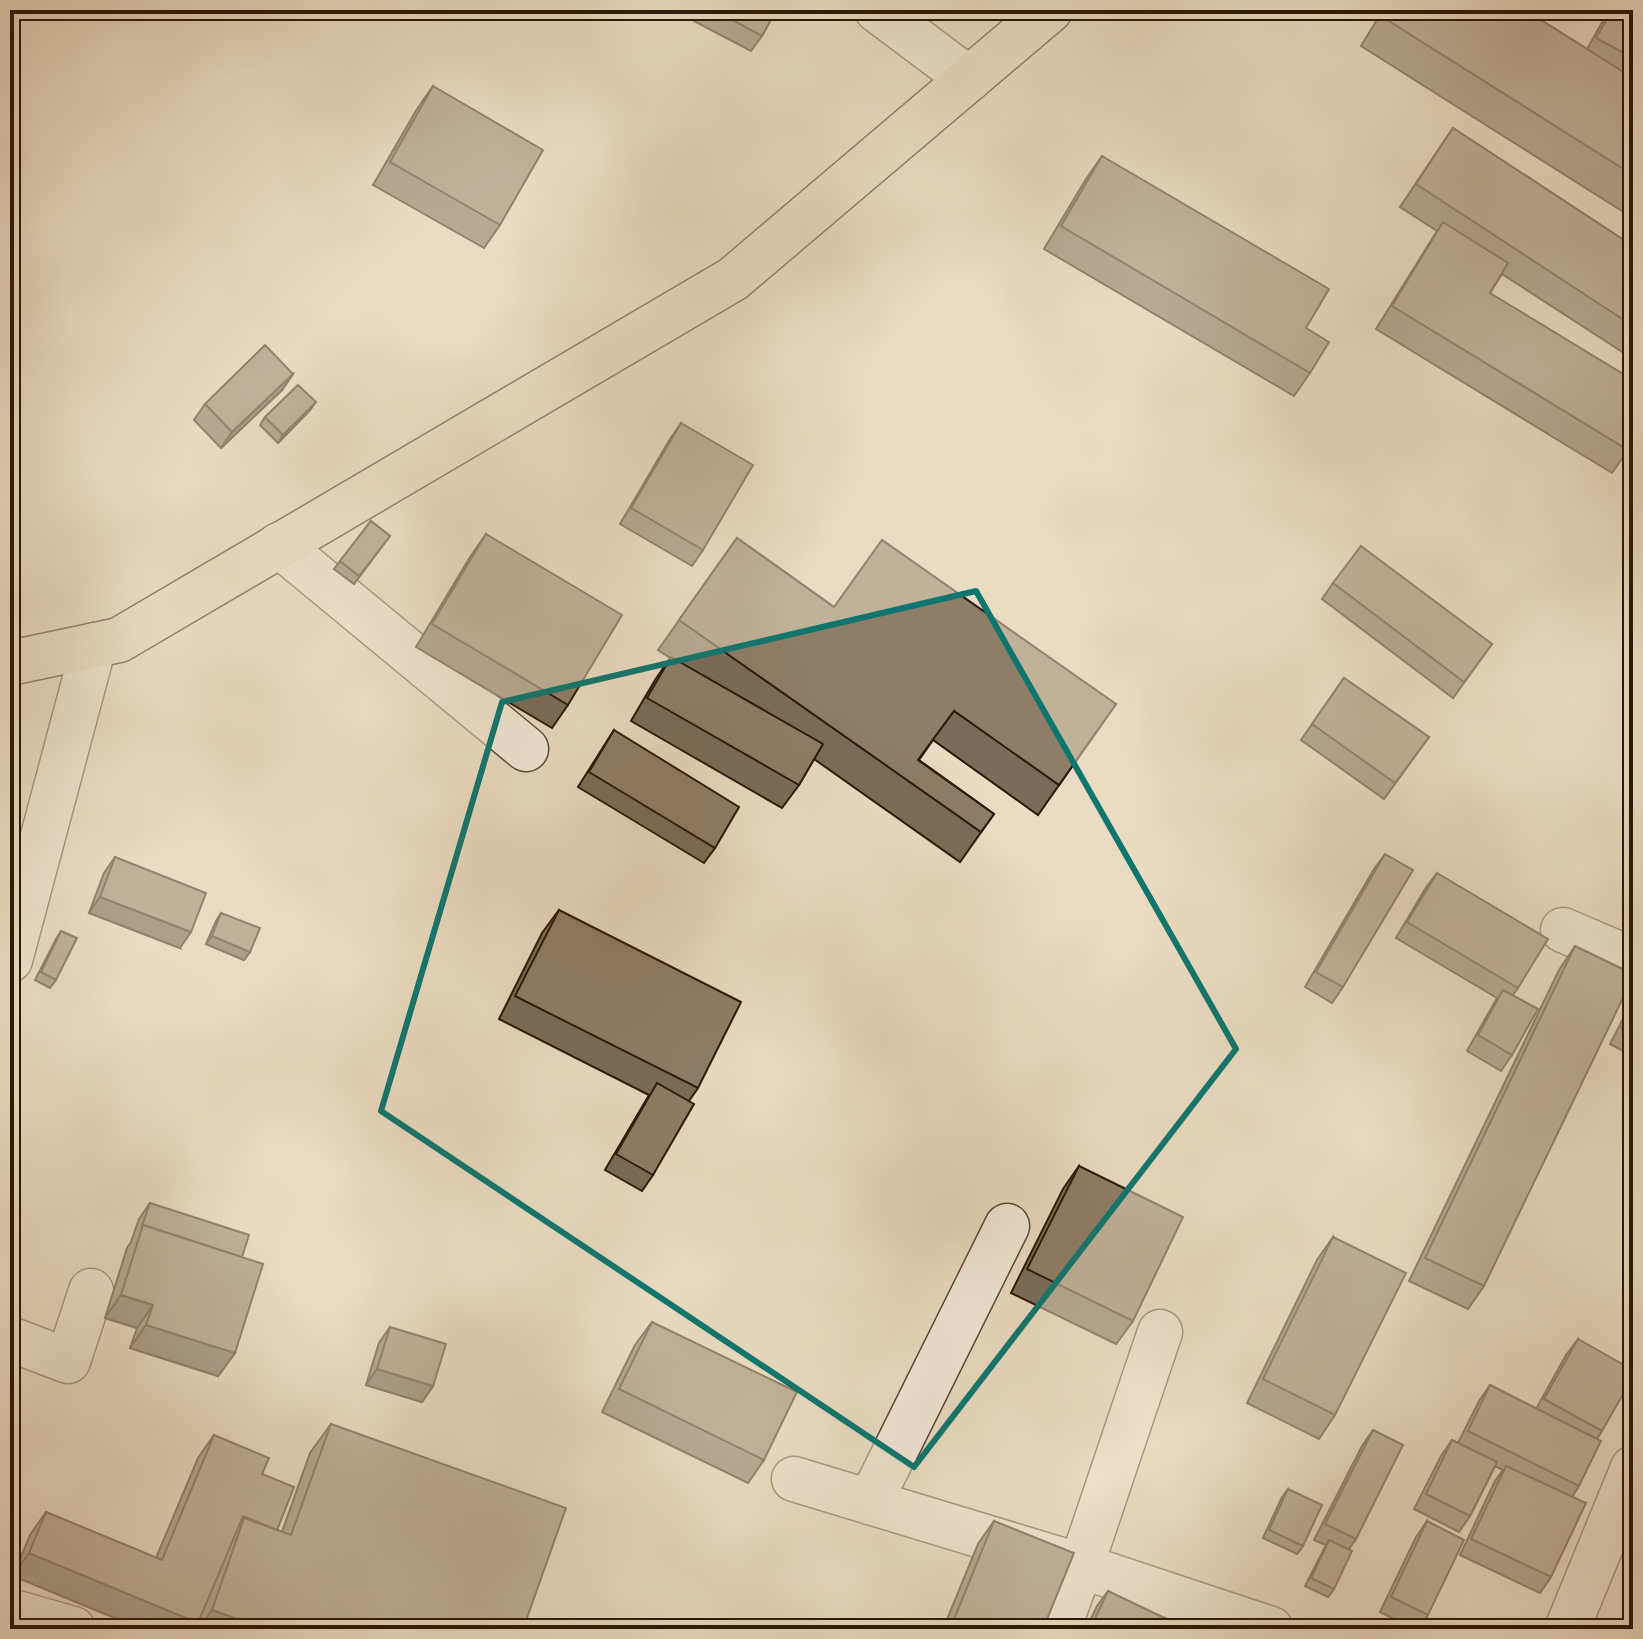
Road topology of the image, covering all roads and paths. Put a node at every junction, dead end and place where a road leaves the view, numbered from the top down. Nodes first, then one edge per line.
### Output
1 (877, 10) edge
2 (1050, 10) edge
3 (969, 79) junction
4 (279, 545) junction
5 (94, 645) junction
6 (10, 663) edge
7 (526, 749) dead end
8 (1563, 930) dead end
9 (10, 960) edge
10 (1633, 960) edge
11 (1007, 1226) dead end
12 (91, 1291) dead end
13 (1160, 1332) dead end
14 (10, 1339) edge
15 (1633, 1468) edge
16 (794, 1479) dead end
17 (870, 1502) junction
18 (1081, 1566) junction
19 (10, 1611) edge
20 (73, 1629) edge
21 (1058, 1629) edge
22 (1271, 1629) edge
23 (1567, 1629) edge

1 - 3 street
2 - 3 main road
3 - 4 main road
4 - 5 main road
4 - 7 street
5 - 6 main road
5 - 9 street
8 - 10 street
11 - 17 street
12 - 14 street
13 - 18 street
15 - 23 street
16 - 17 street
17 - 18 street
18 - 21 street
18 - 22 street
19 - 20 street

